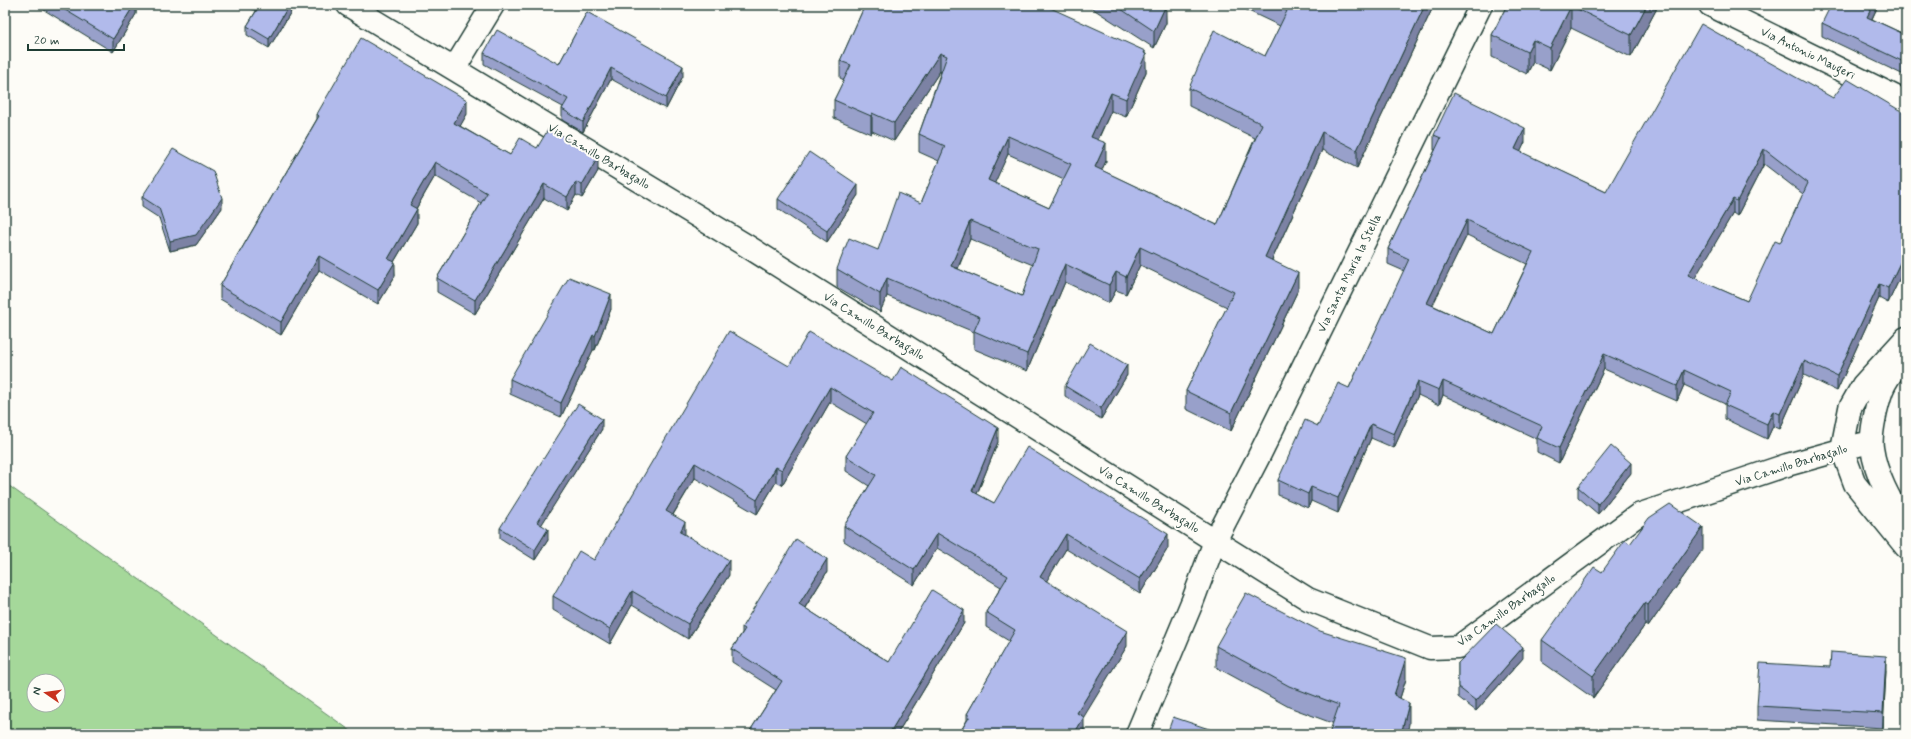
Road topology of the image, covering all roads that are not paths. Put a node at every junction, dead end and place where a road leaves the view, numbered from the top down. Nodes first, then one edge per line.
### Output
1 (348, 5) edge
2 (493, 5) edge
3 (1481, 5) edge
4 (1710, 5) edge
5 (454, 69) junction
6 (1906, 102) edge
7 (1906, 338) edge
8 (1906, 351) edge
9 (1872, 447) junction
10 (1842, 449) junction
11 (1906, 527) edge
12 (1215, 541) junction
13 (1906, 547) edge
14 (1137, 734) edge

1 - 5 street, Via Camillo Barbagallo
2 - 5 street
3 - 12 street, Via Santa Maria la Stella
4 - 6 street, Via Antonio Maugeri
5 - 12 street, Via Camillo Barbagallo
7 - 10 street
8 - 9 street
9 - 10 street, Via Camillo Barbagallo
9 - 11 street
10 - 12 street, Via Camillo Barbagallo
10 - 13 street
12 - 14 street, Via Santa Maria la Stella

